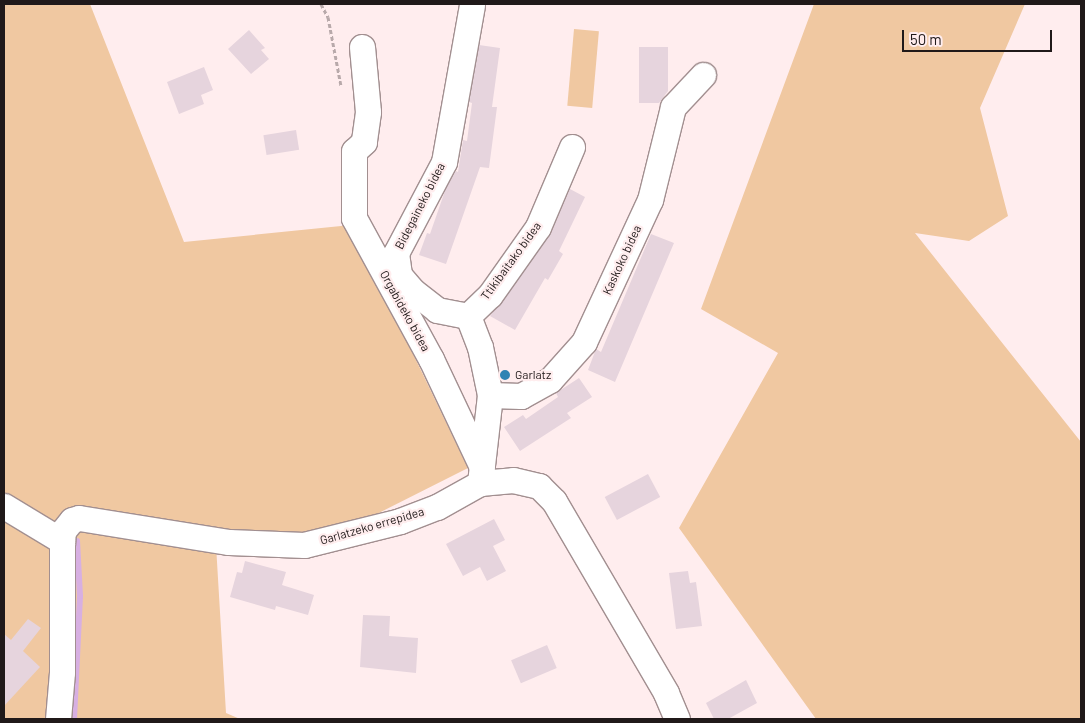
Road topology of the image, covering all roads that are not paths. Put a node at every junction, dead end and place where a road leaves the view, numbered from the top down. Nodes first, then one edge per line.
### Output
1 (472, 5) dead end
2 (362, 47) dead end
3 (703, 75) dead end
4 (572, 147) dead end
5 (468, 316) junction
6 (490, 395) junction
7 (481, 475) junction
8 (4, 506) edge
9 (62, 541) junction
10 (58, 719) edge
11 (677, 719) edge

1 - 5 street, Bidegaineko bidea
2 - 7 street, Orgabideko bidea
3 - 6 street, Kaskoko bidea
4 - 5 street, Ttikibaitako bidea
5 - 6 street
6 - 7 street
7 - 9 street, Garlatzeko errepidea
7 - 11 street, Garlatzeko errepidea
8 - 9 street
9 - 10 street, Garlatzeko errepidea

